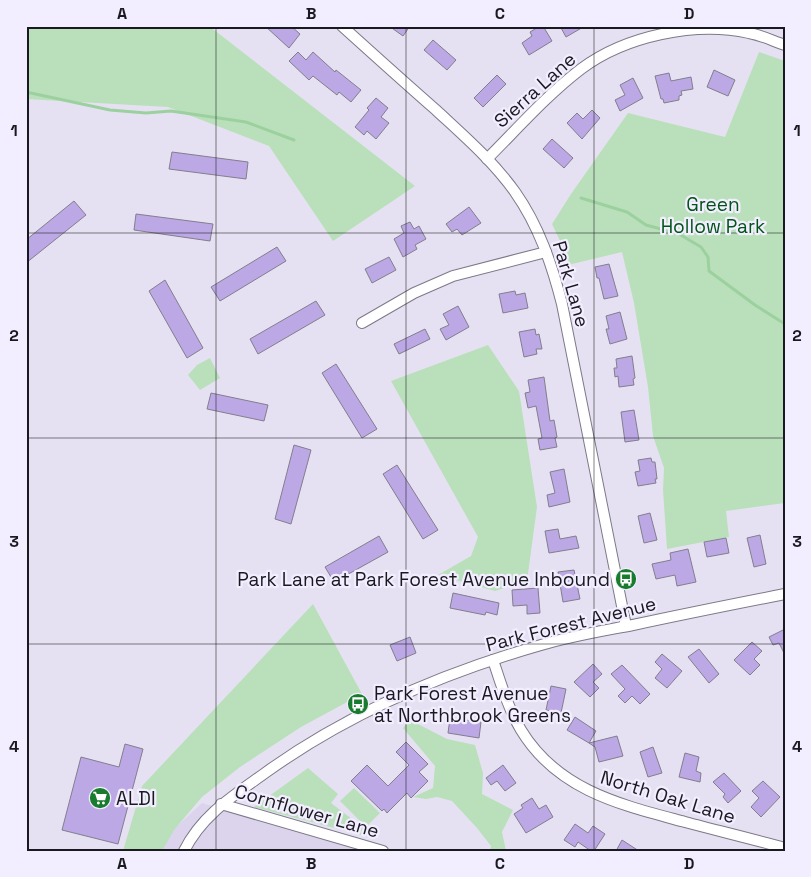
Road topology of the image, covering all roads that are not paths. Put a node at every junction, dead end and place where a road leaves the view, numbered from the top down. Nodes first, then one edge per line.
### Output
1 (342, 26) edge
2 (748, 29) edge
3 (785, 45) edge
4 (488, 159) junction
5 (546, 252) junction
6 (362, 323) dead end
7 (785, 594) edge
8 (626, 626) junction
9 (493, 660) junction
10 (221, 804) junction
11 (785, 848) edge
12 (184, 851) edge
13 (383, 851) edge

1 - 4 street, Park Lane
2 - 3 street, Sierra Lane
2 - 4 street, Sierra Lane
4 - 5 street, Park Lane
5 - 6 street
5 - 8 street, Park Lane
7 - 8 street, Park Forest Avenue
8 - 9 street, Park Forest Avenue
9 - 10 street, Park Forest Avenue
9 - 11 street, North Oak Lane
10 - 12 street, Park Forest Avenue
10 - 13 street, Cornflower Lane

